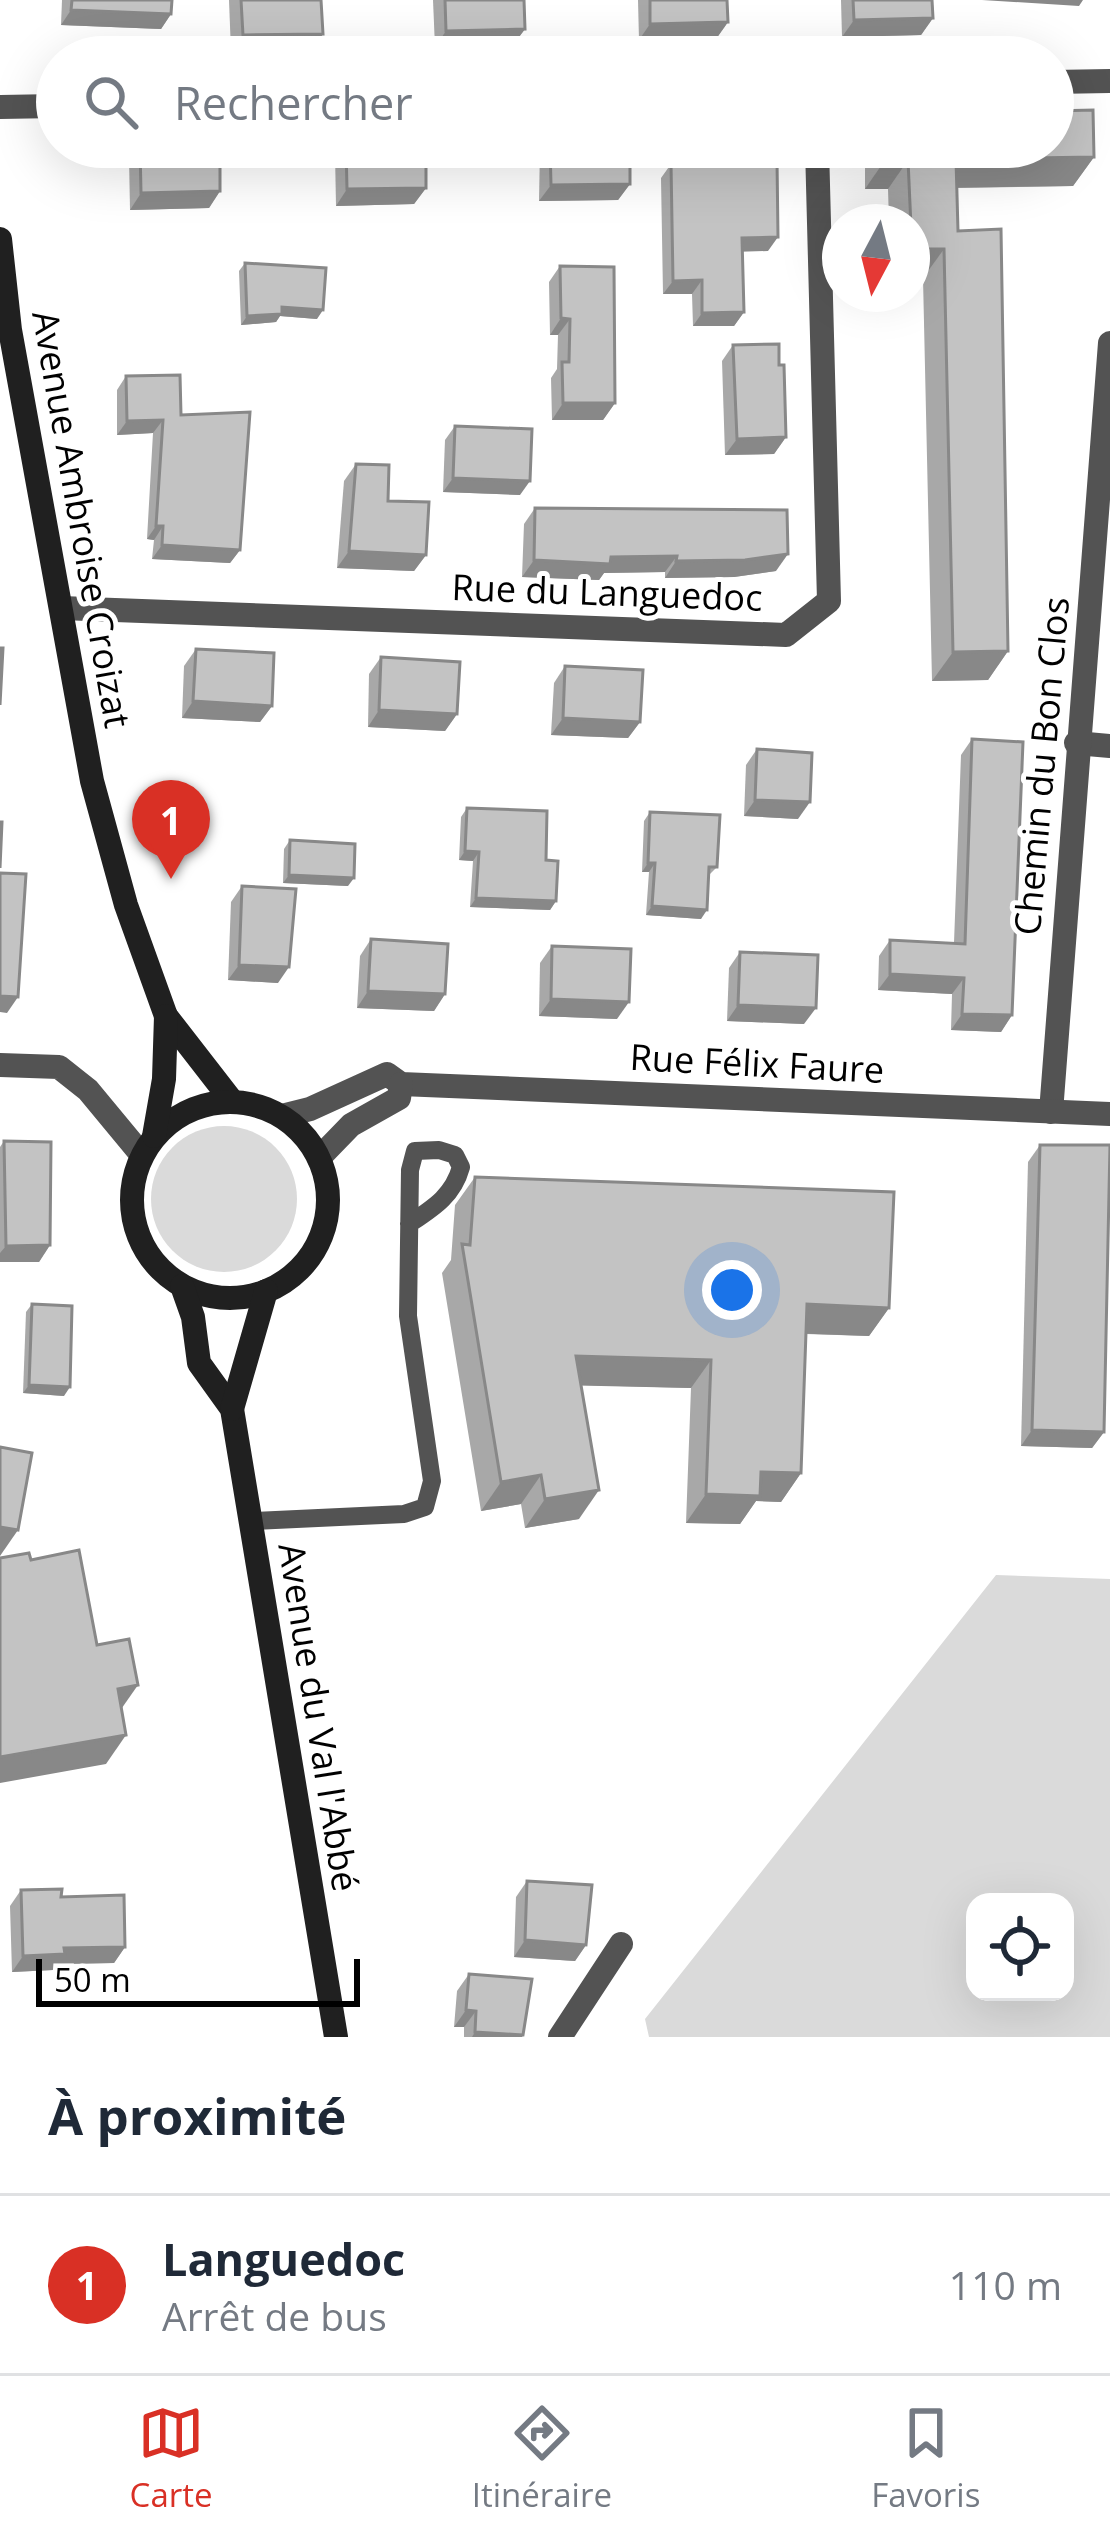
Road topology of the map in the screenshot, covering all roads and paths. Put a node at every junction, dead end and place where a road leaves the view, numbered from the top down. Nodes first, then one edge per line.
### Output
1 (1110, 80) edge
2 (1074, 81) edge
3 (36, 106) edge
4 (0, 107) edge
5 (818, 168) edge
6 (0, 239) edge
7 (1110, 344) edge
8 (1108, 426) edge
9 (61, 608) junction
10 (1076, 743) junction
11 (1110, 746) edge
12 (166, 1016) junction
13 (0, 1065) edge
14 (401, 1084) junction
15 (232, 1101) junction
16 (1051, 1112) junction
17 (1110, 1114) edge
18 (282, 1116) junction
19 (148, 1145) junction
20 (319, 1158) junction
21 (410, 1224) dead end
22 (182, 1286) junction
23 (266, 1291) junction
24 (232, 1409) junction
25 (252, 1521) junction
26 (621, 1944) dead end
27 (336, 2037) edge
28 (560, 2037) edge

1 - 2 street
3 - 4 street
5 - 9 street, Rue du Languedoc
6 - 9 main road, Avenue Ambroise Croizat
7 - 8 street, Chemin du Bon Clos
8 - 10 street, Chemin du Bon Clos
9 - 12 main road, Avenue Ambroise Croizat
10 - 11 street
10 - 16 street, Chemin du Bon Clos
12 - 15 main road, Avenue Ambroise Croizat
12 - 19 main road, Avenue Ambroise Croizat
13 - 19 street
14 - 16 street, Rue Félix Faure
14 - 18 street, Rue Félix Faure
14 - 20 street
15 - 18 main road
15 - 19 main road
16 - 17 street, Rue Félix Faure
18 - 20 main road
19 - 22 main road
20 - 23 main road
21 - 25 lane
22 - 23 main road
22 - 24 main road, Avenue du Val l'Abbé
23 - 24 main road, Avenue du Val l'Abbé
24 - 25 main road, Avenue du Val l'Abbé
25 - 27 main road, Avenue du Val l'Abbé
26 - 28 street

